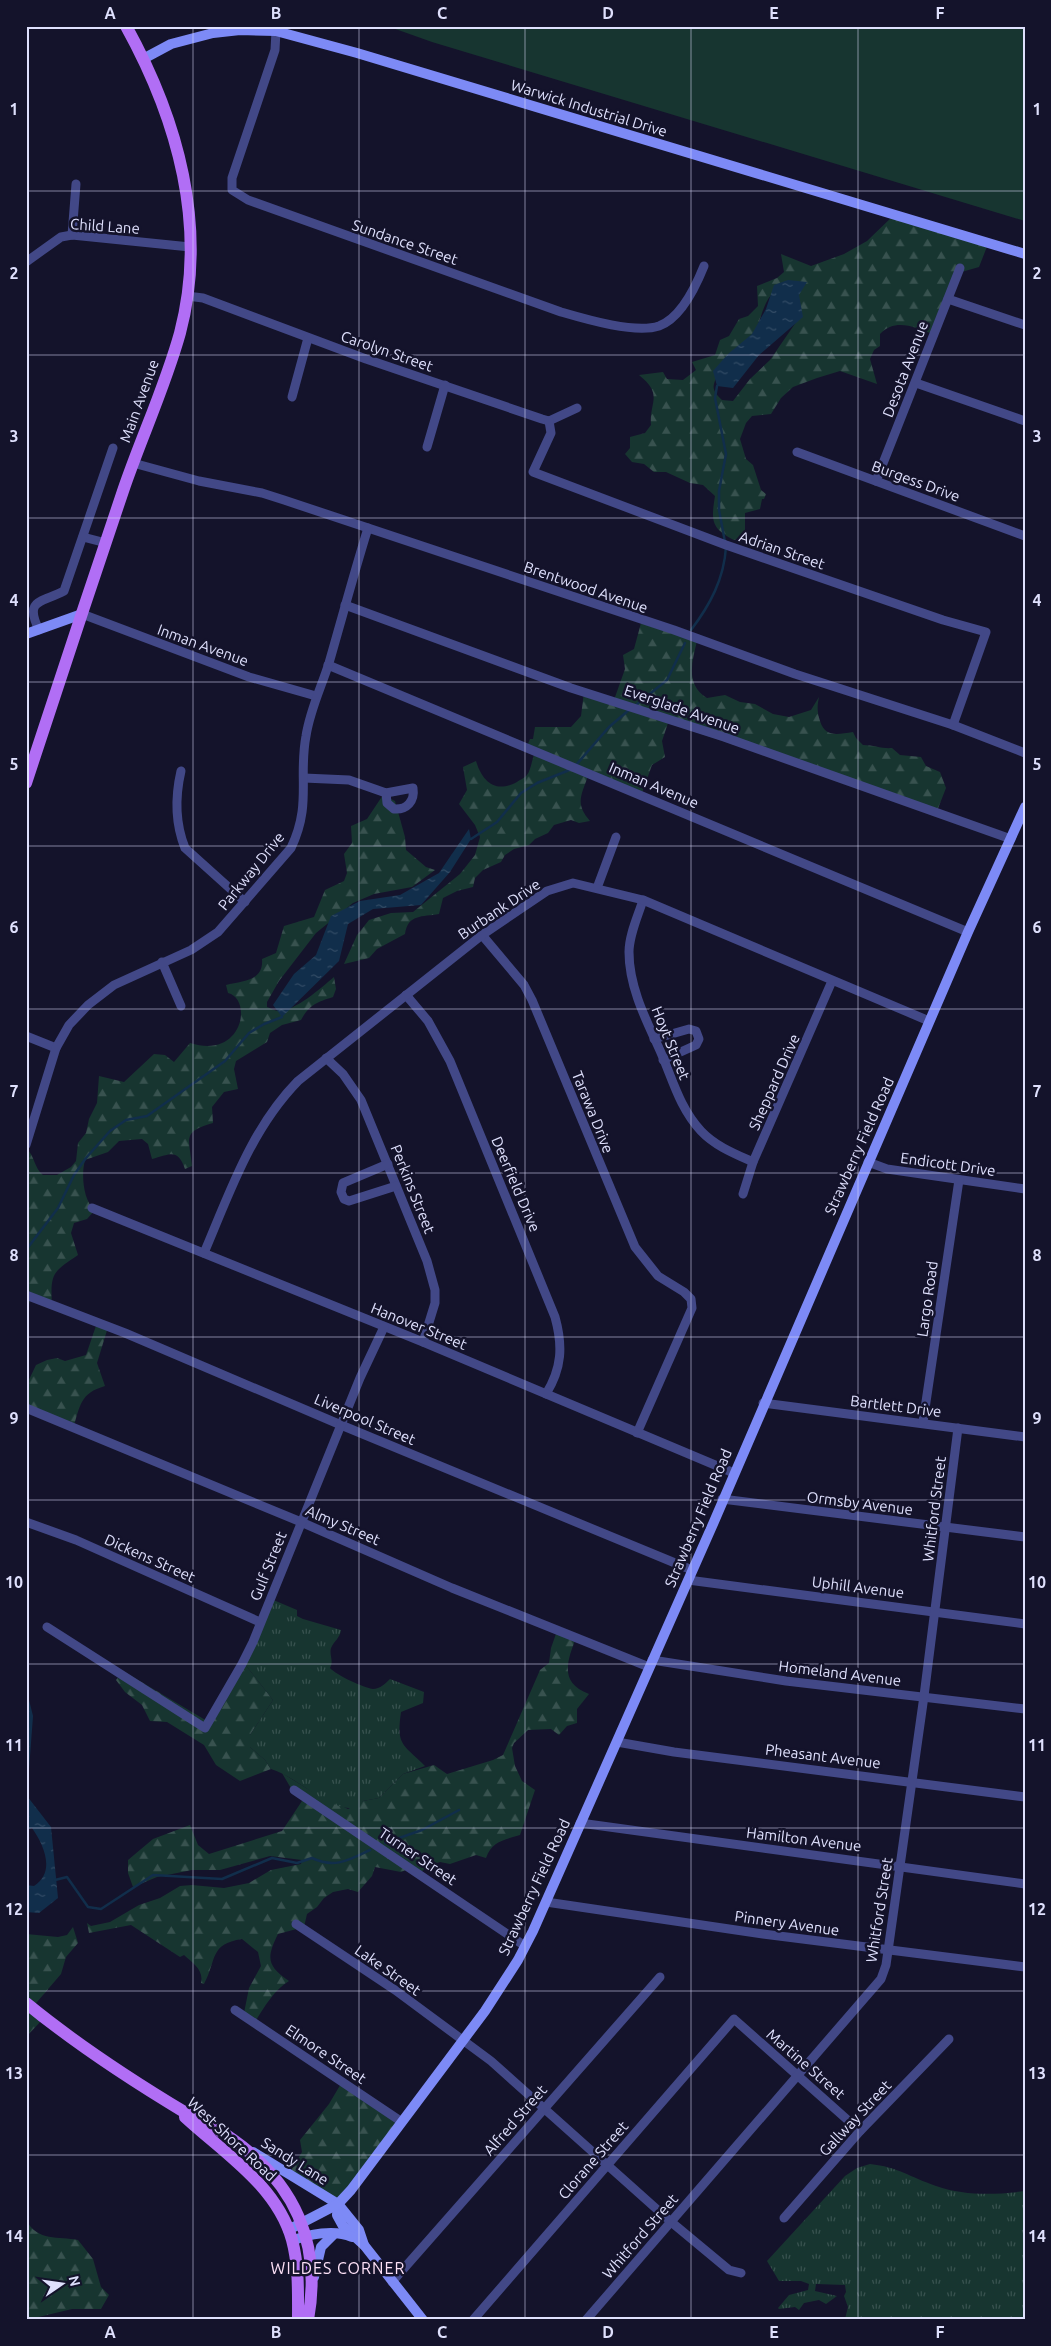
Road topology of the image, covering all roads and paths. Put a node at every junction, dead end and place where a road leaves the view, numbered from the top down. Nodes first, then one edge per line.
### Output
1 (126, 26) edge
2 (276, 31) junction
3 (143, 59) junction
4 (76, 184) dead end
5 (72, 235) junction
6 (190, 247) junction
7 (1025, 254) edge
8 (26, 262) edge
9 (704, 266) dead end
10 (960, 268) dead end
11 (187, 296) junction
12 (948, 299) junction
13 (1025, 325) edge
14 (308, 338) junction
15 (916, 382) junction
16 (445, 385) junction
17 (292, 397) dead end
18 (577, 408) dead end
19 (549, 421) junction
20 (1025, 421) edge
21 (427, 447) dead end
22 (113, 448) dead end
23 (797, 452) dead end
24 (133, 463) junction
25 (876, 481) junction
26 (368, 528) junction
27 (1025, 536) edge
28 (83, 537) junction
29 (106, 544) junction
30 (345, 606) junction
31 (82, 614) junction
32 (39, 630) junction
33 (26, 634) edge
34 (328, 665) junction
35 (316, 696) junction
36 (953, 724) junction
37 (1025, 753) edge
38 (181, 771) dead end
39 (304, 778) junction
40 (26, 783) edge
41 (386, 793) dead end
42 (1025, 807) edge
43 (616, 837) dead end
44 (1011, 839) junction
45 (597, 888) junction
46 (643, 900) junction
47 (245, 902) junction
48 (968, 932) junction
49 (482, 935) junction
50 (162, 962) junction
51 (832, 981) junction
52 (406, 995) junction
53 (181, 1006) dead end
54 (929, 1020) junction
55 (26, 1036) edge
56 (654, 1039) junction
57 (56, 1048) junction
58 (326, 1058) junction
59 (663, 1060) junction
60 (26, 1145) edge
61 (753, 1162) junction
62 (868, 1162) junction
63 (388, 1164) junction
64 (959, 1180) junction
65 (396, 1186) junction
66 (1025, 1189) edge
67 (743, 1194) dead end
68 (92, 1208) dead end
69 (204, 1252) junction
70 (26, 1295) edge
71 (384, 1327) junction
72 (423, 1342) junction
73 (546, 1394) junction
74 (764, 1403) junction
75 (26, 1408) edge
76 (923, 1422) junction
77 (341, 1425) junction
78 (958, 1428) junction
79 (637, 1433) junction
80 (1025, 1437) edge
81 (734, 1473) junction
82 (722, 1499) junction
83 (26, 1522) edge
84 (301, 1522) junction
85 (946, 1527) junction
86 (1025, 1537) edge
87 (692, 1570) junction
88 (688, 1580) junction
89 (935, 1611) junction
90 (260, 1622) junction
91 (1025, 1624) edge
92 (47, 1627) dead end
93 (651, 1664) junction
94 (924, 1696) junction
95 (1025, 1709) edge
96 (617, 1742) junction
97 (912, 1782) junction
98 (294, 1790) dead end
99 (1025, 1797) edge
100 (580, 1823) junction
101 (900, 1866) junction
102 (1025, 1884) edge
103 (546, 1902) junction
104 (296, 1924) dead end
105 (525, 1946) junction
106 (888, 1950) junction
107 (1025, 1967) edge
108 (660, 1977) dead end
109 (26, 2003) edge
110 (235, 2010) dead end
111 (734, 2019) joint
112 (949, 2039) dead end
113 (462, 2041) junction
114 (798, 2075) junction
115 (165, 2099) junction
116 (544, 2107) junction
117 (402, 2122) junction
118 (860, 2130) junction
119 (237, 2142) junction
120 (607, 2165) junction
121 (338, 2204) junction
122 (784, 2218) dead end
123 (670, 2221) junction
124 (304, 2229) junction
125 (334, 2234) junction
126 (290, 2235) junction
127 (355, 2239) junction
128 (364, 2245) junction
129 (741, 2273) dead end
130 (392, 2282) junction
131 (311, 2292) junction
132 (298, 2320) edge
133 (308, 2320) edge
134 (423, 2320) edge
135 (473, 2320) edge
136 (586, 2320) edge

1 - 3 main road, Main Avenue
2 - 3 street, Warwick Industrial Drive
2 - 7 street, Warwick Industrial Drive
2 - 9 street, Sundance Street
3 - 6 main road, Main Avenue
4 - 5 street
5 - 6 street, Child Lane
5 - 8 street, Child Lane
6 - 11 main road, Main Avenue
10 - 12 street, Desota Avenue
11 - 14 street, Carolyn Street
11 - 24 main road, Main Avenue
12 - 13 street
12 - 15 street, Desota Avenue
14 - 16 street, Carolyn Street
14 - 17 street
15 - 20 street
15 - 25 street, Desota Avenue
16 - 19 street, Carolyn Street
16 - 21 street
18 - 19 street
19 - 36 street, Adrian Street
22 - 28 street
23 - 25 street, Burgess Drive
24 - 26 street, Brentwood Avenue
24 - 29 main road, Main Avenue
25 - 27 street, Burgess Drive
26 - 30 street, Parkway Drive
26 - 36 street, Brentwood Avenue
28 - 29 street
28 - 32 street
29 - 31 main road, Main Avenue
30 - 34 street, Parkway Drive
30 - 44 street, Everglade Avenue
31 - 32 street
31 - 35 street, Inman Avenue
31 - 40 main road, Main Avenue
32 - 33 street
34 - 35 street, Parkway Drive
34 - 48 street, Inman Avenue
35 - 39 street, Parkway Drive
36 - 37 street, Brentwood Avenue
38 - 47 street
39 - 41 street
39 - 47 street, Parkway Drive
42 - 44 street, Strawberry Field Road
43 - 45 street
44 - 48 street, Strawberry Field Road
45 - 46 street, Burbank Drive
45 - 49 street, Burbank Drive
46 - 51 street, Burbank Drive
46 - 56 street, Hoyt Street
47 - 50 street, Parkway Drive
48 - 54 street, Strawberry Field Road
49 - 52 street, Burbank Drive
49 - 79 street, Tarawa Drive
50 - 53 street
50 - 57 street, Parkway Drive
51 - 54 street, Burbank Drive
51 - 61 street, Sheppard Drive
52 - 58 street, Burbank Drive
52 - 73 street, Deerfield Drive
54 - 62 street, Strawberry Field Road
55 - 57 street
56 - 59 street, Hoyt Street
56 - 59 street
57 - 60 street, Parkway Drive
58 - 63 street, Perkins Street
58 - 69 street, Burbank Drive
59 - 61 street, Hoyt Street
61 - 67 street, Sheppard Drive
62 - 64 street, Endicott Drive
62 - 74 street, Strawberry Field Road
63 - 65 street, Perkins Street
63 - 65 street
64 - 66 street, Endicott Drive
64 - 76 street, Largo Road
65 - 72 street, Perkins Street
68 - 69 street, Hanover Street
69 - 71 street, Hanover Street
70 - 77 street, Liverpool Street
71 - 72 street, Hanover Street
71 - 77 street, Gulf Street
72 - 73 street, Hanover Street
73 - 79 street, Hanover Street
74 - 76 street, Bartlett Drive
74 - 81 street, Strawberry Field Road
75 - 84 street, Almy Street
76 - 78 street, Bartlett Drive
77 - 84 street, Gulf Street
77 - 87 street, Liverpool Street
78 - 80 street, Bartlett Drive
78 - 85 street, Whitford Street
79 - 81 street, Hanover Street
81 - 82 street, Strawberry Field Road
82 - 85 street, Ormsby Avenue
82 - 87 street, Strawberry Field Road
83 - 90 street, Dickens Street
84 - 90 street, Gulf Street
84 - 93 street, Almy Street
85 - 86 street, Ormsby Avenue
85 - 89 street, Whitford Street
87 - 88 street, Strawberry Field Road
88 - 89 street, Uphill Avenue
88 - 93 street, Strawberry Field Road
89 - 91 street, Uphill Avenue
89 - 94 street, Whitford Street
90 - 92 street, Gulf Street
93 - 94 street, Homeland Avenue
93 - 96 street, Strawberry Field Road
94 - 95 street, Homeland Avenue
94 - 97 street, Whitford Street
96 - 97 street, Pheasant Avenue
96 - 100 street, Strawberry Field Road
97 - 99 street, Pheasant Avenue
97 - 101 street, Whitford Street
98 - 105 street, Turner Street
100 - 101 street, Hamilton Avenue
100 - 103 street, Strawberry Field Road
101 - 102 street, Hamilton Avenue
101 - 106 street, Whitford Street
103 - 105 street, Strawberry Field Road
103 - 106 street, Pinnery Avenue
104 - 113 street, Lake Street
105 - 113 street, Strawberry Field Road
106 - 107 street, Pinnery Avenue
106 - 114 street, Whitford Street
108 - 116 street, Alfred Street
109 - 115 main road, West Shore Road
110 - 117 street, Elmore Street
111 - 114 street, Martine Street
111 - 120 street, Clorane Street
112 - 118 street, Gallway Street
113 - 116 street, Lake Street
113 - 117 street, Strawberry Field Road
114 - 118 street, Martine Street
114 - 123 street, Whitford Street
115 - 119 main road, West Shore Road
115 - 126 main road, West Shore Road
116 - 120 street, Lake Street
116 - 130 street, Alfred Street
117 - 121 street, Strawberry Field Road
118 - 122 street, Gallway Street
119 - 121 street, Sandy Lane
119 - 124 main road, West Shore Road
120 - 123 street, Lake Street
120 - 135 street, Clorane Street
121 - 124 street
121 - 127 street, Sandy Lane
121 - 128 street, Sandy Lane
123 - 129 street, Lake Street
123 - 136 street, Whitford Street
124 - 125 street
124 - 126 street
124 - 131 main road, West Shore Road
125 - 127 street
125 - 131 street
126 - 132 main road, West Shore Road
127 - 128 street, Sandy Lane
128 - 130 street, Sandy Lane
130 - 134 street, Sandy Lane
131 - 133 main road, West Shore Road

